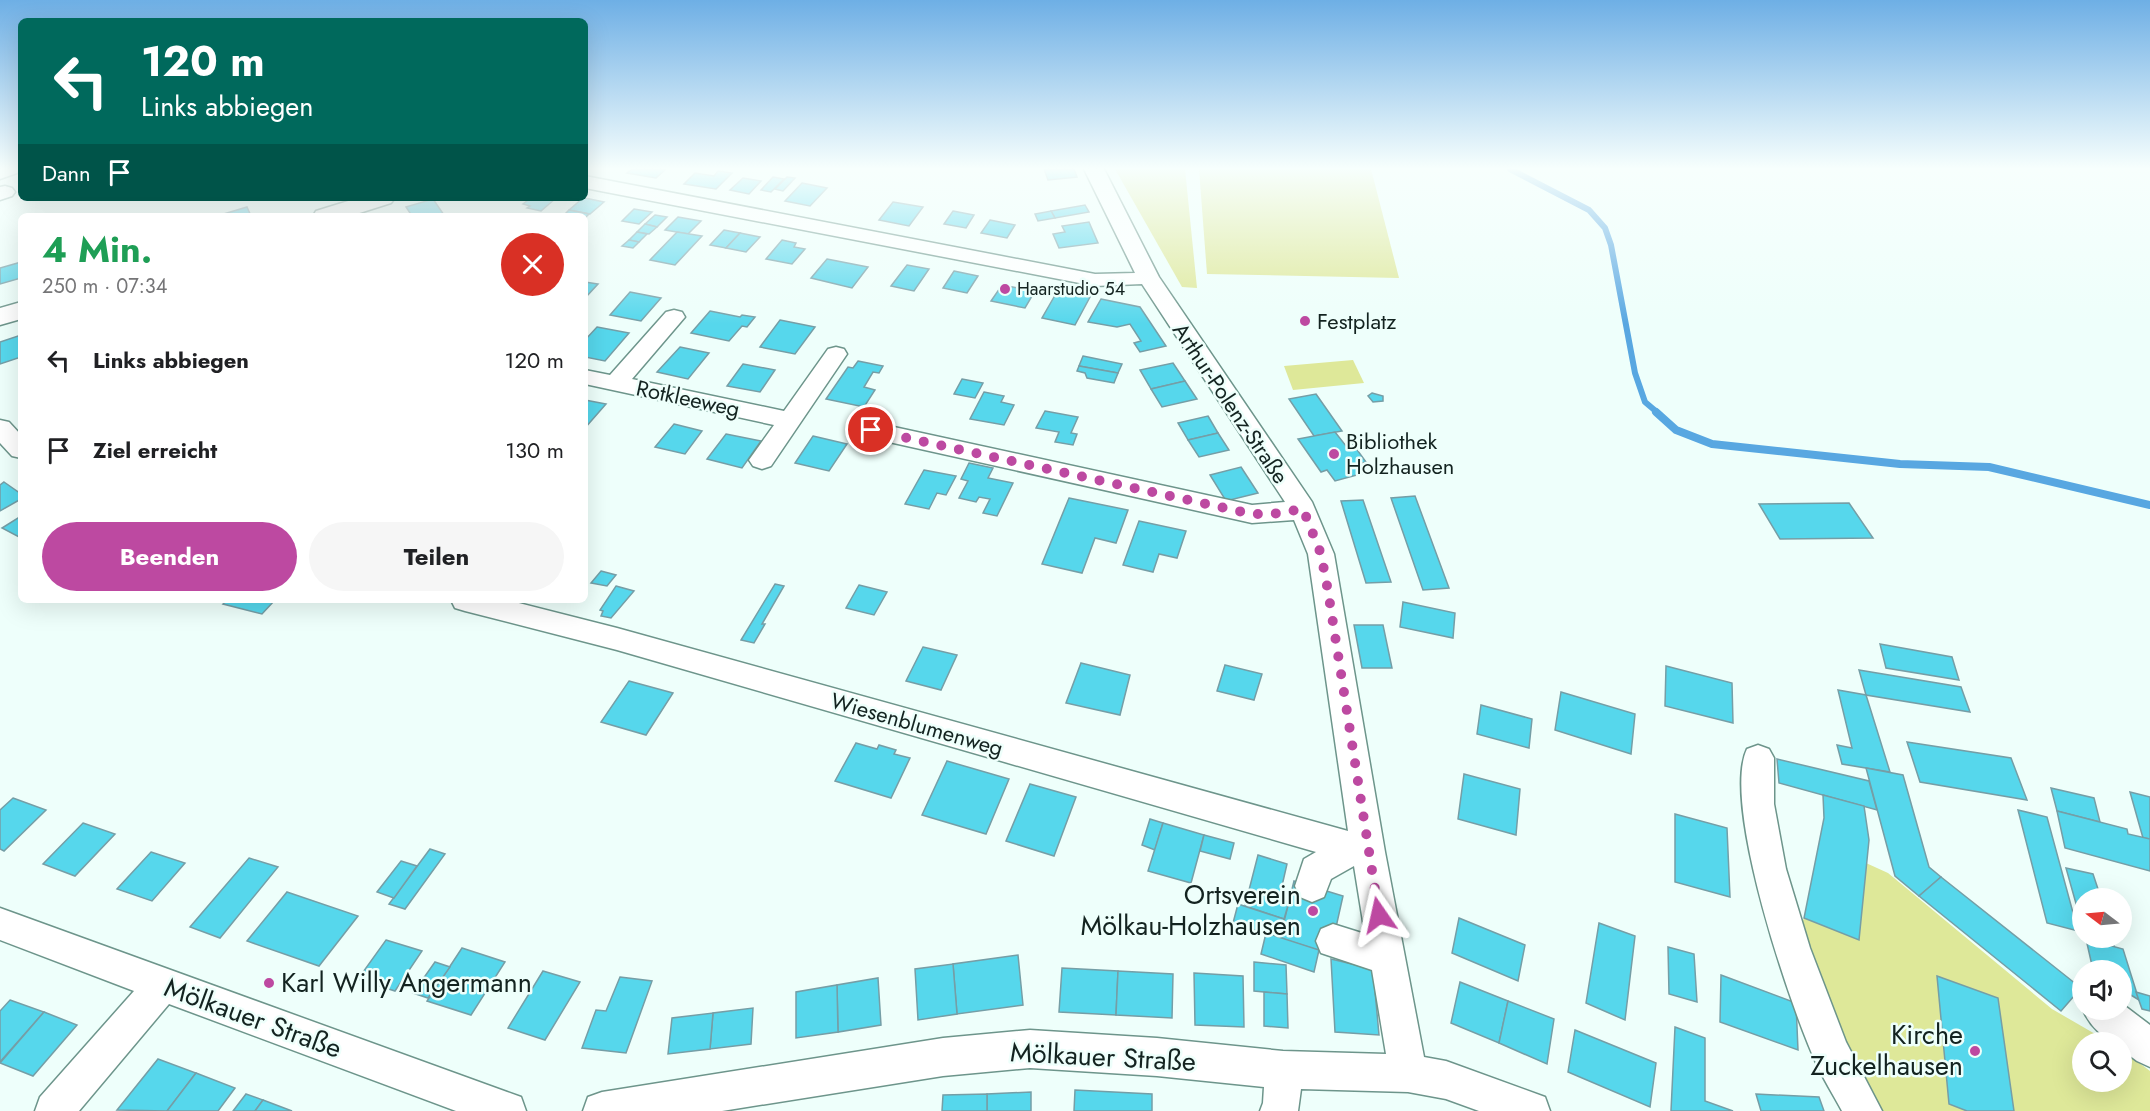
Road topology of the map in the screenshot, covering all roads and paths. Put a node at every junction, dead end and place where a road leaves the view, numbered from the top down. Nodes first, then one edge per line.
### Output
1 (787, 221) edge
2 (1120, 221) edge
3 (1148, 277) junction
4 (18, 311) edge
5 (0, 317) edge
6 (674, 317) dead end
7 (836, 354) dead end
8 (588, 378) edge
9 (616, 383) junction
10 (790, 420) junction
11 (0, 428) edge
12 (871, 430) dead end
13 (18, 447) edge
14 (762, 460) dead end
15 (1303, 509) junction
16 (477, 603) edge
17 (1758, 758) dead end
18 (1361, 850) junction
19 (1312, 886) dead end
20 (0, 924) edge
21 (1333, 941) dead end
22 (1387, 958) junction
23 (163, 984) junction
24 (2114, 1020) edge
25 (2150, 1048) edge
26 (1283, 1070) junction
27 (1408, 1073) junction
28 (54, 1111) edge
29 (507, 1111) edge
30 (602, 1111) edge
31 (1279, 1111) edge
32 (1531, 1111) edge
33 (1863, 1111) edge

1 - 3 street
2 - 3 street, Arthur-Polenz-Straße
3 - 15 street, Arthur-Polenz-Straße
4 - 5 main road
6 - 9 street
7 - 10 street
8 - 9 street, Rotkleeweg
9 - 10 street, Rotkleeweg
10 - 14 street
11 - 13 street
12 - 15 street
15 - 18 street, Arthur-Polenz-Straße
16 - 18 street, Wiesenblumenweg
17 - 33 street
18 - 19 street
18 - 22 street, Arthur-Polenz-Straße
20 - 23 street, Mölkauer Straße
21 - 22 street
22 - 27 street, Arthur-Polenz-Straße
23 - 28 street
23 - 29 street, Mölkauer Straße
24 - 25 street
26 - 27 street, Mölkauer Straße
26 - 30 street, Mölkauer Straße
26 - 31 street
27 - 32 street, Mölkauer Straße

